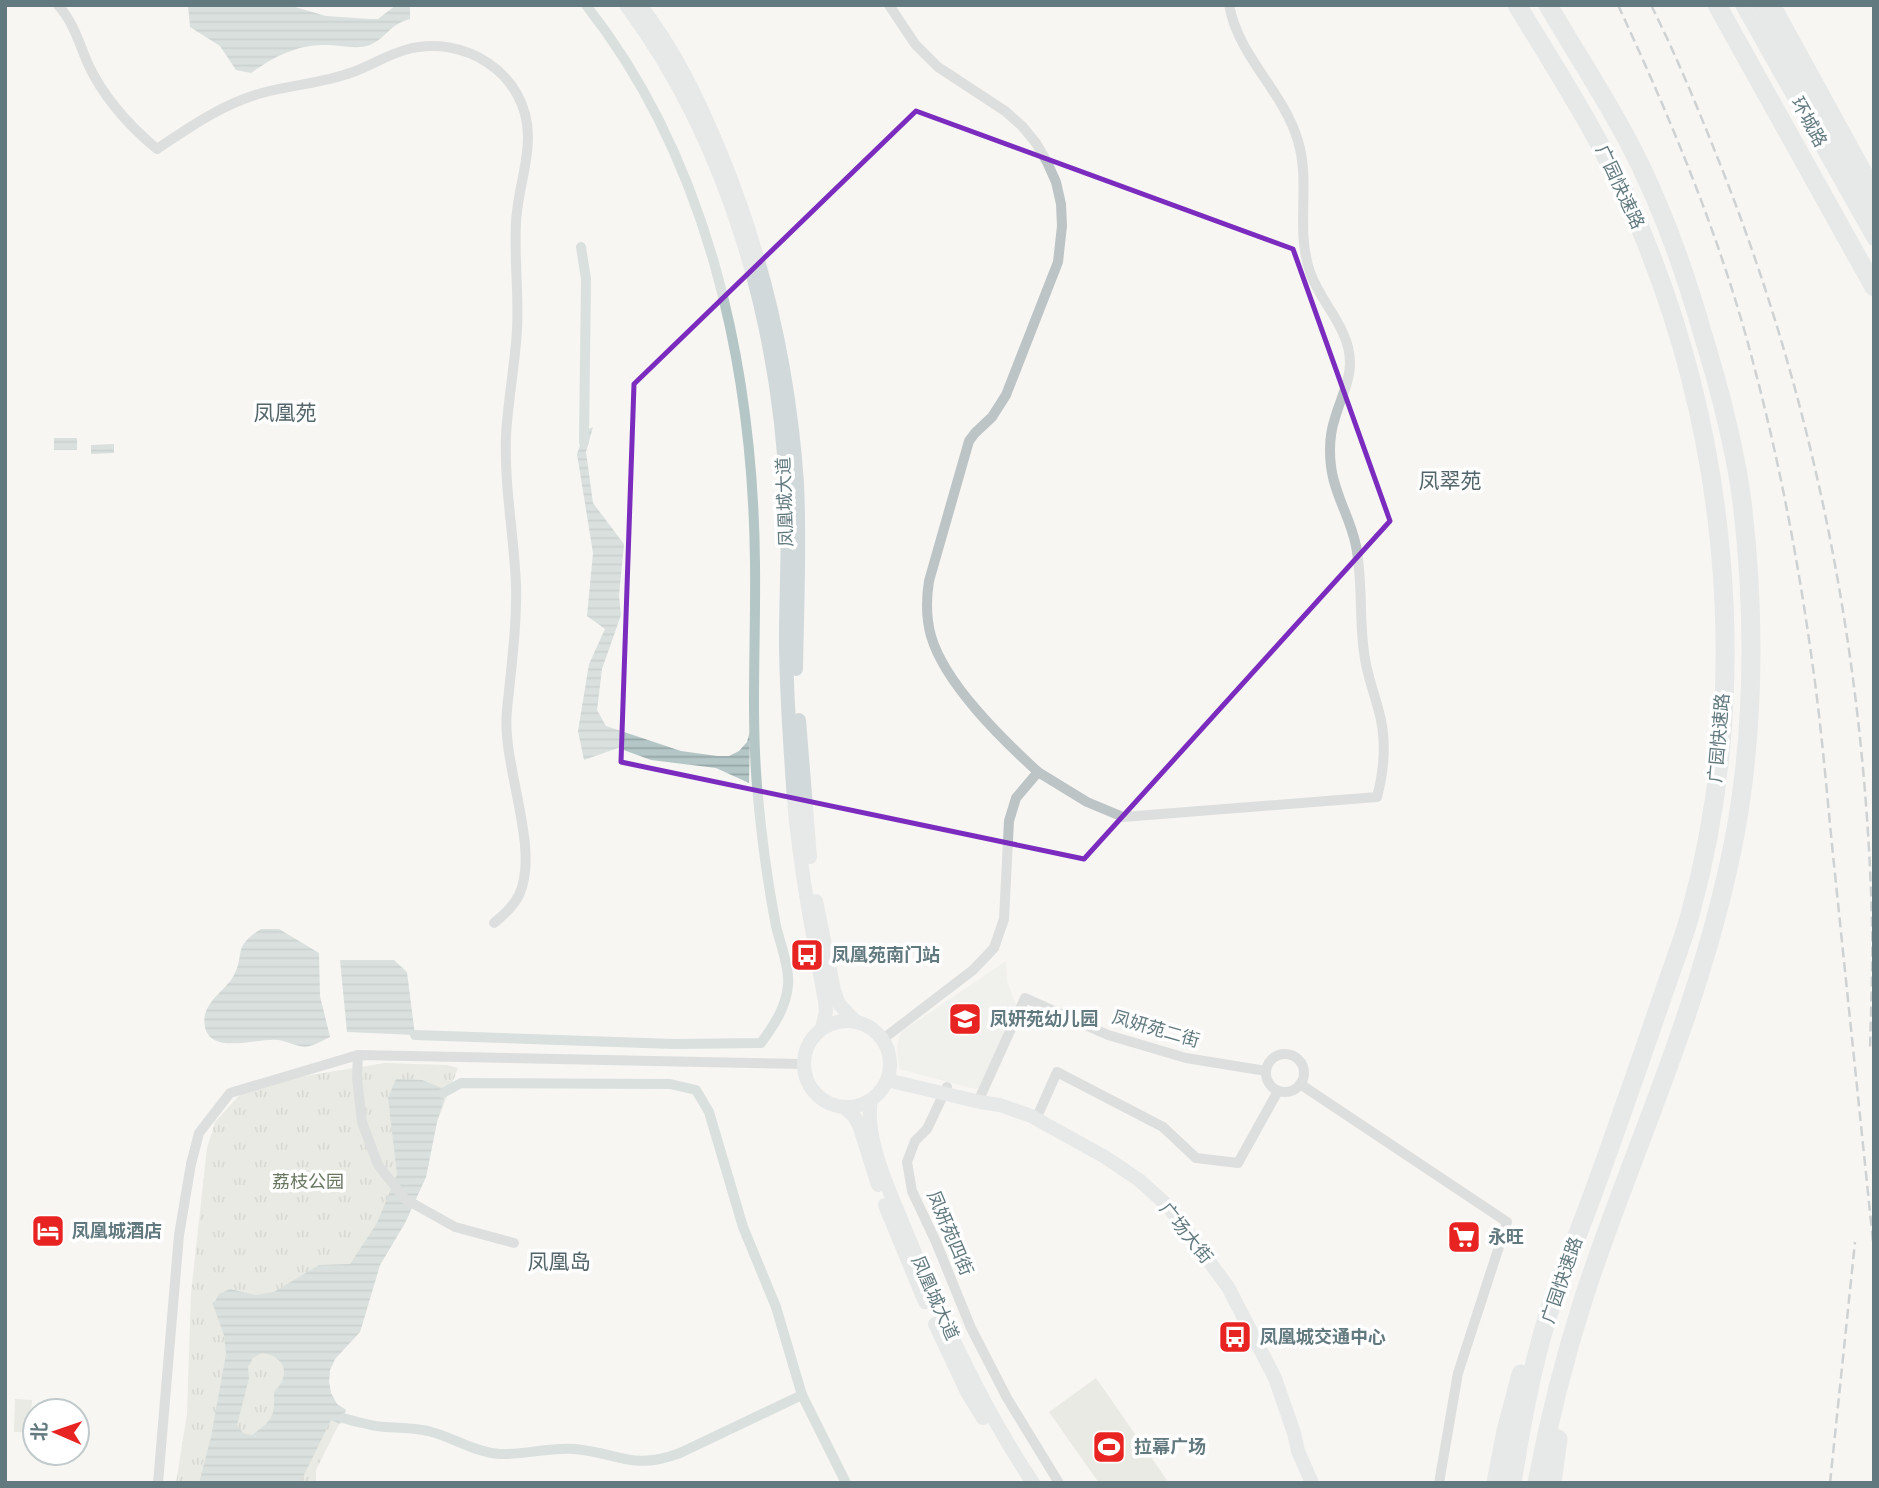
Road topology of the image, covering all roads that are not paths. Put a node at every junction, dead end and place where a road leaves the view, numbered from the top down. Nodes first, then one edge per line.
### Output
1 (58, 5) edge
2 (626, 5) edge
3 (640, 5) edge
4 (889, 5) edge
5 (1229, 5) edge
6 (1517, 5) edge
7 (1548, 5) edge
8 (1717, 5) edge
9 (1742, 5) edge
10 (1758, 5) edge
11 (1771, 5) edge
12 (1874, 194) edge
13 (1874, 216) edge
14 (1874, 239) edge
15 (1874, 287) edge
16 (1038, 772) junction
17 (494, 923) dead end
18 (855, 1021) junction
19 (822, 1028) junction
20 (883, 1039) junction
21 (358, 1055) junction
22 (804, 1064) junction
23 (1266, 1071) junction
24 (889, 1076) junction
25 (1300, 1084) junction
26 (945, 1090) junction
27 (1278, 1091) junction
28 (981, 1096) junction
29 (871, 1100) junction
30 (1000, 1105) junction
31 (845, 1108) junction
32 (1036, 1119) junction
33 (514, 1242) dead end
34 (1548, 1316) junction
35 (1566, 1358) junction
36 (1294, 1433) junction
37 (158, 1483) edge
38 (1023, 1483) edge
39 (1034, 1483) edge
40 (1059, 1483) edge
41 (1312, 1483) edge
42 (1322, 1483) edge
43 (1439, 1483) edge
44 (1496, 1483) edge
45 (1512, 1483) edge
46 (1536, 1483) edge
47 (1552, 1483) edge

1 - 17 street
2 - 19 main road, 凤凰城大道
3 - 18 main road, 凤凰城大道
4 - 16 street
5 - 16 street
6 - 34 highway, 广园快速路
7 - 35 highway, 广园快速路
8 - 15 highway
9 - 14 main road, 环城路
10 - 13 main road, 环城路
11 - 12 highway
16 - 20 street
18 - 19 main road
18 - 20 main road
19 - 22 main road
20 - 24 main road
21 - 22 street
21 - 33 street
21 - 37 street
22 - 31 main road
23 - 25 street
23 - 27 street
23 - 28 street, 凤妍苑二街
24 - 26 main road, 广场大街
24 - 29 main road
25 - 27 street
25 - 43 street
26 - 28 main road, 广场大街
26 - 30 main road, 广场大街
26 - 40 street, 凤妍苑四街
27 - 32 street
28 - 30 main road, 广场大街
29 - 31 main road
29 - 39 main road, 凤凰城大道
30 - 32 main road, 广场大街
31 - 38 main road, 凤凰城大道
32 - 36 main road, 广场大街
34 - 44 highway
34 - 45 highway, 广园快速路
35 - 46 highway, 广园快速路
35 - 47 highway
36 - 41 main road, 广场大街
36 - 42 main road, 广场大街

